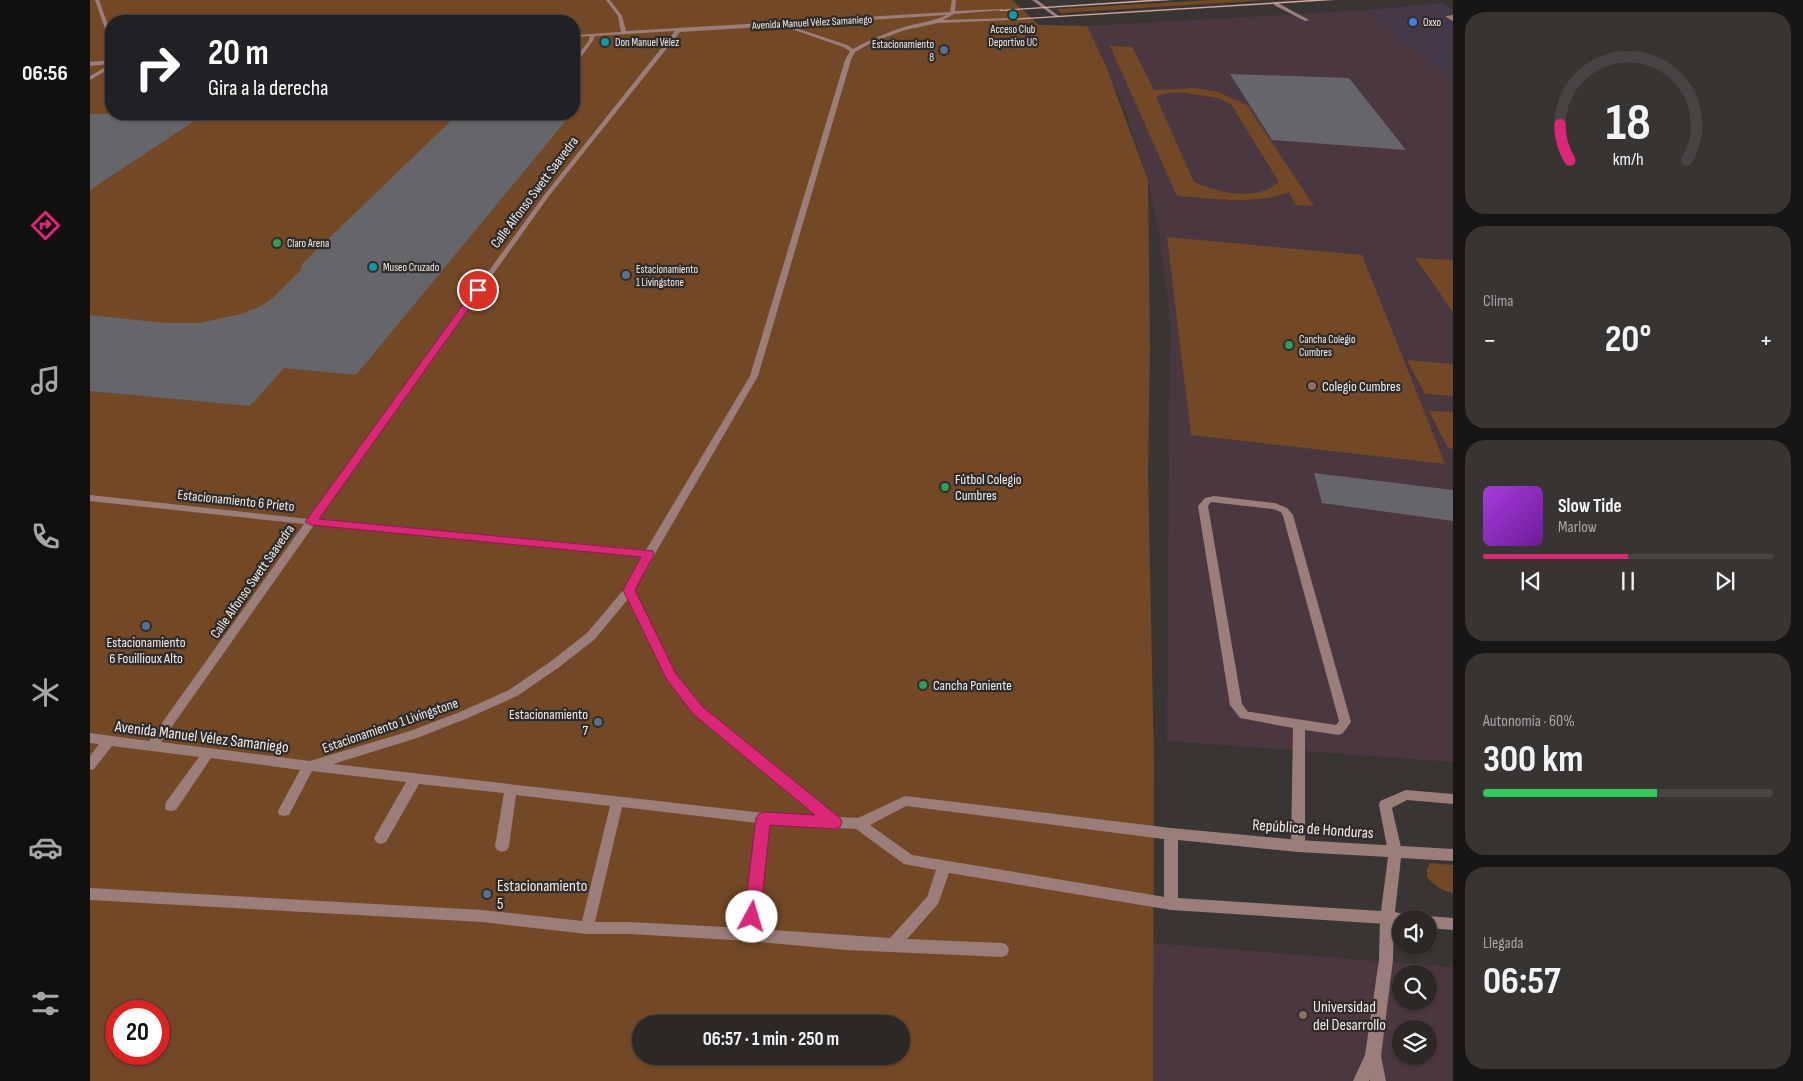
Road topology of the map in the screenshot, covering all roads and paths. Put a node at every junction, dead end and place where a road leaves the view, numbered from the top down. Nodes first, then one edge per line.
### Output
1 (97, 0) edge
2 (608, 0) edge
3 (954, 0) edge
4 (1034, 0) edge
5 (1171, 0) edge
6 (1333, 0) edge
7 (1276, 4) junction
8 (1087, 5) junction
9 (1046, 8) junction
10 (952, 14) junction
11 (1100, 14) junction
12 (1057, 16) junction
13 (1307, 20) dead end
14 (936, 22) junction
15 (105, 23) edge
16 (898, 23) dead end
17 (879, 24) dead end
18 (788, 27) junction
19 (681, 30) junction
20 (624, 33) junction
21 (593, 34) junction
22 (580, 35) edge
23 (853, 50) junction
24 (580, 55) edge
25 (90, 64) edge
26 (105, 64) edge
27 (105, 68) edge
28 (90, 78) edge
29 (90, 498) edge
30 (311, 522) junction
31 (649, 554) junction
32 (629, 590) junction
33 (1299, 725) junction
34 (90, 738) edge
35 (109, 740) junction
36 (152, 746) junction
37 (208, 753) junction
38 (90, 765) edge
39 (310, 766) junction
40 (416, 777) junction
41 (511, 789) junction
42 (1453, 799) edge
43 (617, 801) junction
44 (171, 806) dead end
45 (284, 811) dead end
46 (764, 818) junction
47 (835, 822) junction
48 (859, 824) junction
49 (1171, 834) junction
50 (381, 838) dead end
51 (502, 846) dead end
52 (1298, 846) junction
53 (1395, 852) junction
54 (1453, 855) edge
55 (944, 866) junction
56 (90, 894) edge
57 (1171, 904) junction
58 (1386, 917) junction
59 (1392, 918) edge
60 (1437, 923) edge
61 (1453, 924) edge
62 (587, 928) junction
63 (750, 935) junction
64 (894, 944) junction
65 (1002, 950) dead end
66 (1373, 1056) junction
67 (1361, 1081) edge
68 (1378, 1081) edge

1 - 15 street
2 - 20 street
3 - 10 street
4 - 9 street
5 - 8 street
6 - 7 street
7 - 11 street
7 - 13 street
8 - 9 street
8 - 11 street
9 - 10 street, Avenida Manuel Vélez Samaniego
9 - 12 street
10 - 14 street
10 - 19 street, Avenida Manuel Vélez Samaniego
11 - 12 street
12 - 14 street
14 - 16 street
14 - 23 street
17 - 18 street, Avenida Manuel Vélez Samaniego
18 - 19 street, Avenida Manuel Vélez Samaniego
18 - 23 street
19 - 20 street, Avenida Manuel Vélez Samaniego
19 - 30 street, Calle Alfonso Swett Saavedra
20 - 21 street, Avenida Manuel Vélez Samaniego
21 - 22 street, Avenida Manuel Vélez Samaniego
21 - 24 street
23 - 31 street, Estacionamiento 1 Livingstone
25 - 26 street
27 - 28 street
29 - 30 street, Estacionamiento 6 Prieto
30 - 31 street, Estacionamiento 6 Prieto
30 - 36 street, Calle Alfonso Swett Saavedra
31 - 32 street, Estacionamiento 1 Livingstone
32 - 39 street, Estacionamiento 1 Livingstone
32 - 47 street
33 - 33 street
33 - 52 street
34 - 35 street, Avenida Manuel Vélez Samaniego
35 - 36 street, Avenida Manuel Vélez Samaniego
35 - 38 street
36 - 37 street, Avenida Manuel Vélez Samaniego
37 - 39 street, Avenida Manuel Vélez Samaniego
37 - 44 street
39 - 40 street, Avenida Manuel Vélez Samaniego
39 - 45 street
40 - 41 street, Avenida Manuel Vélez Samaniego
40 - 50 street
41 - 43 street, Avenida Manuel Vélez Samaniego
41 - 51 street
42 - 53 street
43 - 46 street, Avenida Manuel Vélez Samaniego
43 - 62 street
46 - 47 street, Avenida Manuel Vélez Samaniego
46 - 63 street
47 - 48 street, Avenida Manuel Vélez Samaniego
48 - 49 street, República de Honduras
48 - 55 street
49 - 52 street, República de Honduras
49 - 57 street
52 - 53 street, República de Honduras
53 - 54 street, República de Honduras
53 - 58 street
55 - 57 street
55 - 64 street
56 - 62 street
57 - 58 street
58 - 59 street
58 - 66 street
60 - 61 street
62 - 63 street
63 - 64 street
64 - 65 street
66 - 67 street
66 - 68 street

